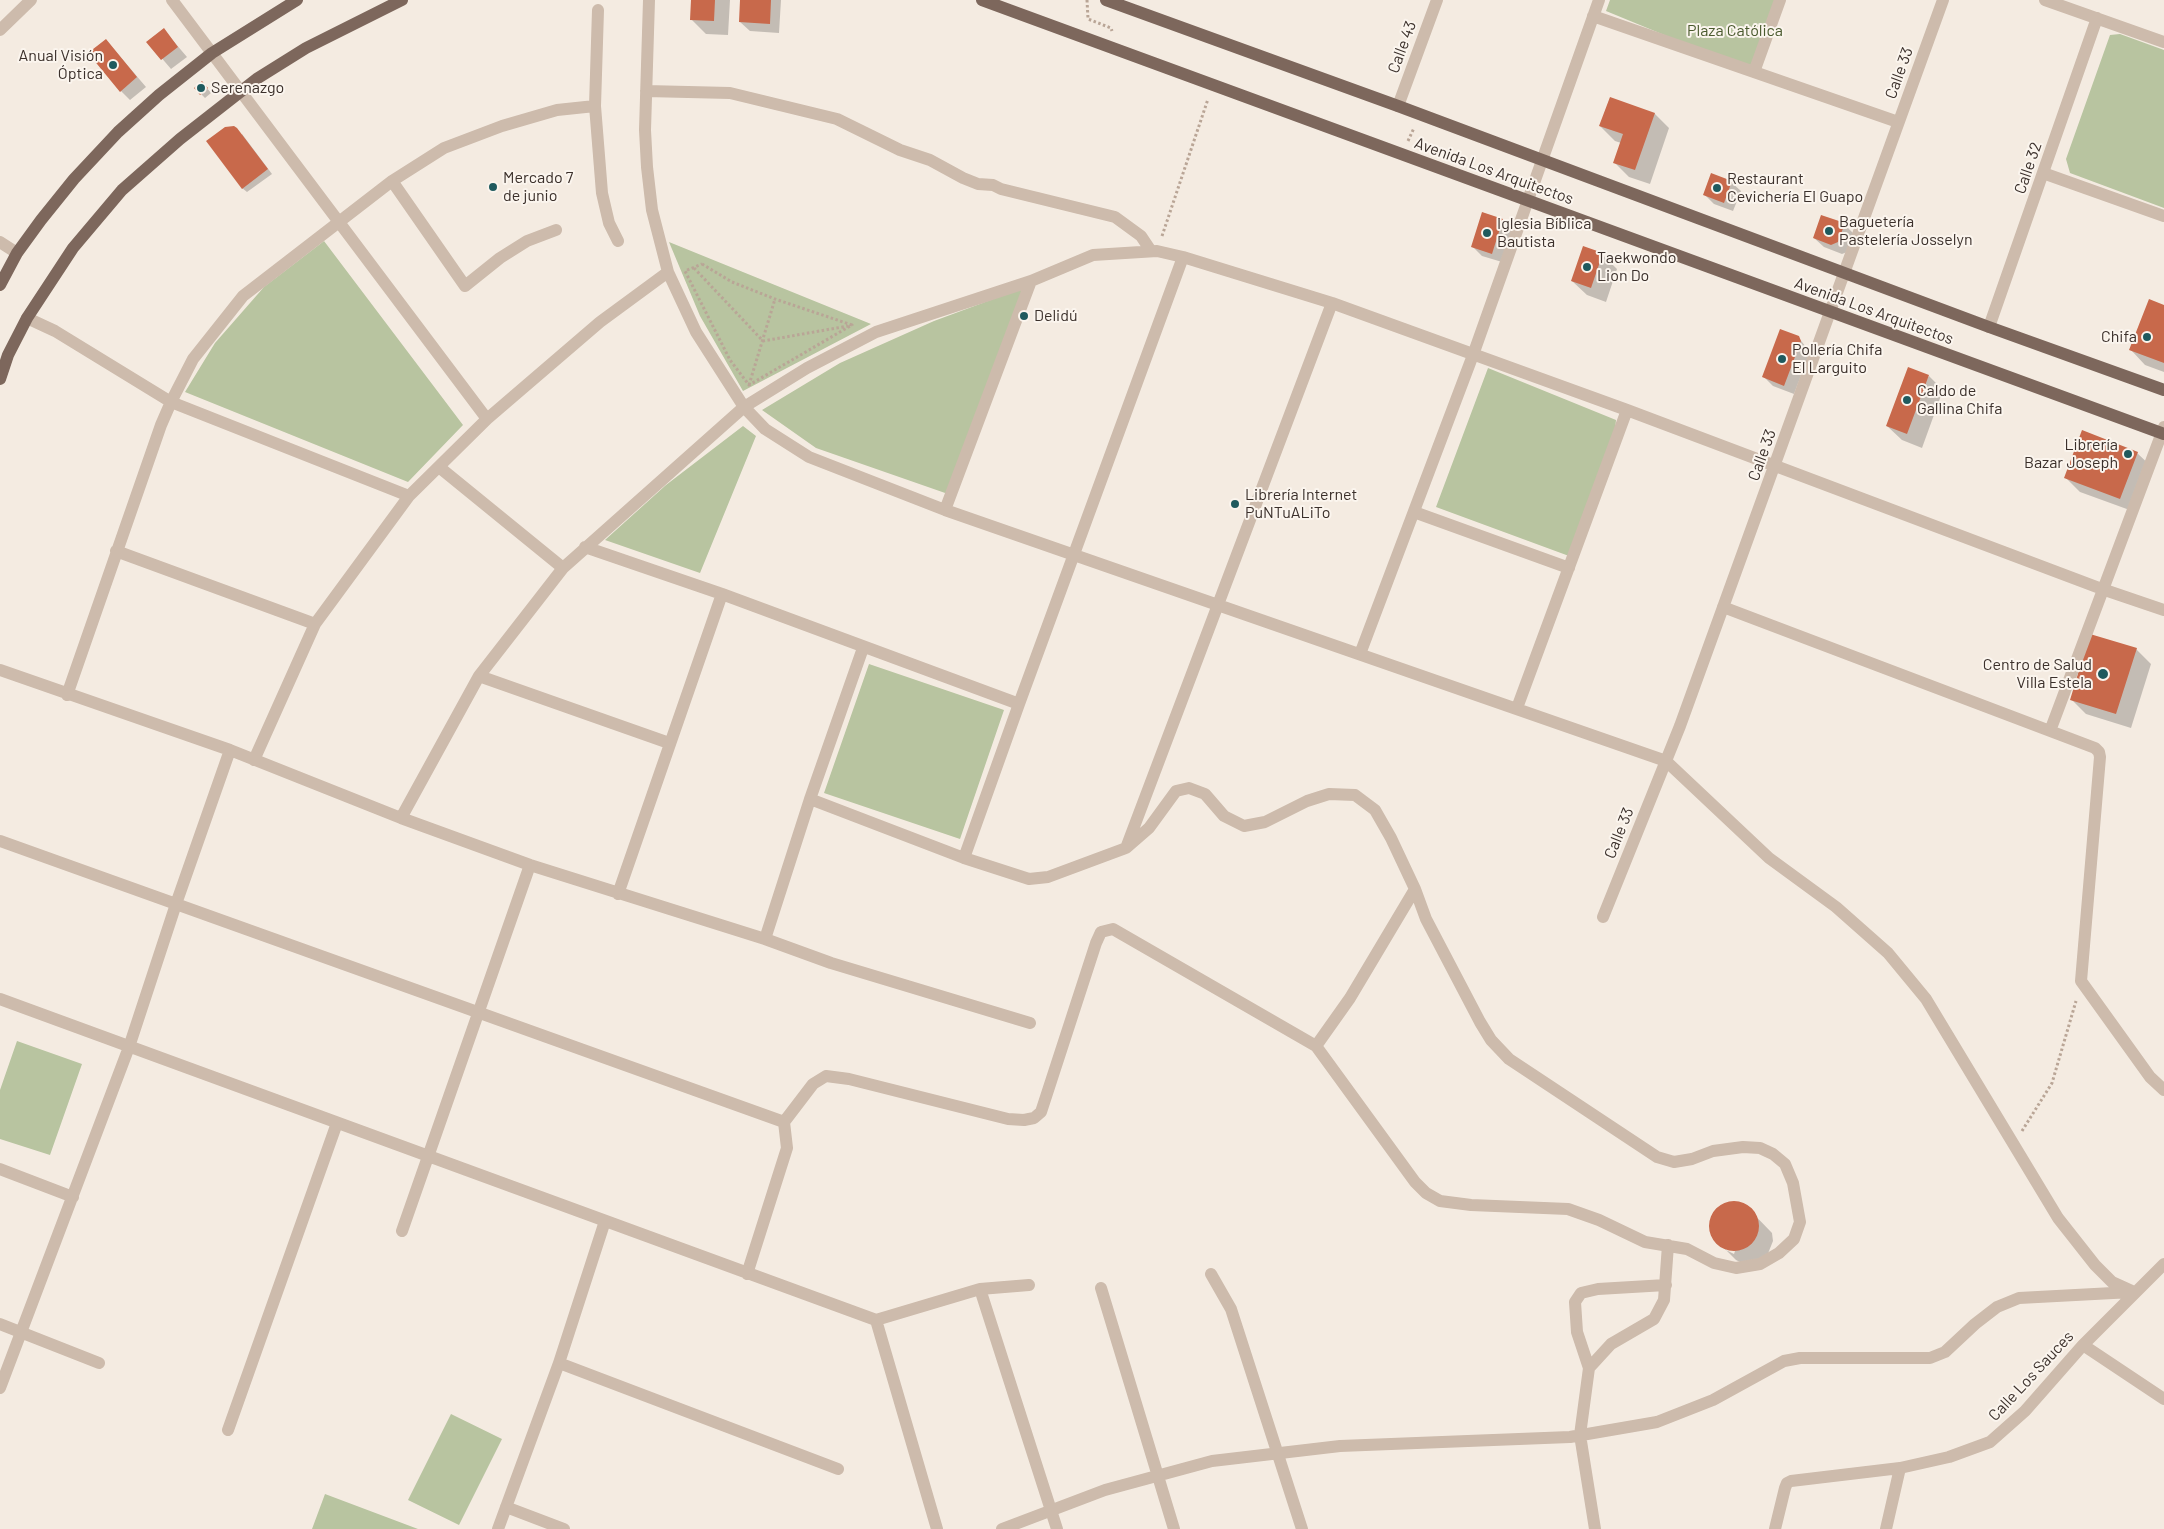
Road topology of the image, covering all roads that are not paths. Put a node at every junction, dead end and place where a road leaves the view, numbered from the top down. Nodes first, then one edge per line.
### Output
1 (31, 0) edge
2 (172, 0) edge
3 (297, 0) edge
4 (402, 0) edge
5 (649, 0) edge
6 (982, 0) edge
7 (1106, 0) edge
8 (1437, 0) edge
9 (1598, 0) edge
10 (1780, 0) edge
11 (1943, 0) edge
12 (2045, 0) edge
13 (598, 10) dead end
14 (1593, 16) junction
15 (2098, 18) junction
16 (0, 29) edge
17 (2164, 42) edge
18 (212, 53) junction
19 (1754, 72) junction
20 (239, 91) junction
21 (646, 91) junction
22 (595, 106) junction
23 (1398, 106) junction
24 (1898, 122) junction
25 (1543, 160) junction
26 (2043, 173) junction
27 (392, 181) junction
28 (1526, 200) junction
29 (2164, 216) edge
30 (337, 222) junction
31 (556, 230) dead end
32 (618, 241) dead end
33 (0, 242) edge
34 (1154, 251) junction
35 (18, 252) junction
36 (1183, 256) junction
37 (668, 272) junction
38 (1844, 273) junction
39 (1031, 280) junction
40 (0, 285) edge
41 (1332, 303) junction
42 (1831, 312) junction
43 (27, 318) junction
44 (1989, 328) junction
45 (1473, 355) junction
46 (0, 379) edge
47 (2164, 390) edge
48 (171, 402) junction
49 (744, 407) junction
50 (1627, 410) junction
51 (487, 419) junction
52 (2163, 432) edge
53 (1775, 465) junction
54 (439, 467) junction
55 (408, 496) junction
56 (946, 510) junction
57 (1414, 512) junction
58 (585, 547) junction
59 (116, 551) junction
60 (1074, 554) junction
61 (563, 568) junction
62 (1569, 568) junction
63 (2102, 589) junction
64 (722, 594) junction
65 (1217, 604) junction
66 (1723, 607) junction
67 (2164, 610) edge
68 (315, 624) junction
69 (864, 648) junction
70 (1360, 654) junction
71 (0, 670) edge
72 (479, 676) junction
73 (67, 695) junction
74 (1018, 704) junction
75 (1518, 708) junction
76 (2050, 731) junction
77 (669, 744) junction
78 (230, 750) junction
79 (254, 760) junction
80 (1666, 761) junction
81 (810, 799) junction
82 (401, 818) junction
83 (0, 840) edge
84 (1126, 848) junction
85 (964, 858) junction
86 (530, 865) junction
87 (1416, 889) junction
88 (618, 894) junction
89 (176, 904) junction
90 (1602, 917) dead end
91 (765, 939) junction
92 (0, 999) edge
93 (479, 1013) junction
94 (1030, 1023) dead end
95 (1316, 1046) junction
96 (129, 1047) junction
97 (2164, 1090) edge
98 (784, 1122) junction
99 (336, 1123) junction
100 (429, 1157) junction
101 (0, 1169) edge
102 (73, 1197) junction
103 (605, 1221) junction
104 (402, 1231) dead end
105 (1668, 1245) junction
106 (2164, 1264) edge
107 (747, 1274) junction
108 (1211, 1274) dead end
109 (1030, 1285) dead end
110 (1666, 1285) junction
111 (1101, 1288) dead end
112 (980, 1290) junction
113 (2134, 1292) junction
114 (876, 1320) junction
115 (0, 1324) edge
116 (21, 1331) junction
117 (2083, 1345) junction
118 (99, 1363) dead end
119 (559, 1363) junction
120 (1589, 1368) junction
121 (0, 1388) edge
122 (2164, 1400) edge
123 (228, 1430) dead end
124 (1580, 1435) junction
125 (1278, 1454) junction
126 (1900, 1468) junction
127 (838, 1469) dead end
128 (1158, 1476) junction
129 (506, 1507) junction
130 (1051, 1510) junction
131 (498, 1529) edge
132 (564, 1529) edge
133 (938, 1529) edge
134 (1002, 1529) edge
135 (1057, 1529) edge
136 (1174, 1529) edge
137 (1302, 1529) edge
138 (1595, 1529) edge
139 (1775, 1529) edge
140 (1886, 1529) edge

1 - 16 street
2 - 18 street
3 - 18 main road
4 - 20 main road
5 - 21 street
6 - 28 main road, Avenida Los Arquitectos
7 - 23 main road, Avenida Los Arquitectos
8 - 23 street, Calle 43
9 - 14 street
10 - 19 street
11 - 24 street, Calle 33
12 - 15 street
13 - 22 street
14 - 19 street
14 - 25 street
15 - 17 street
15 - 26 street, Calle 32
18 - 20 street
18 - 35 main road
19 - 24 street
20 - 30 street
20 - 43 main road
21 - 34 street
21 - 37 street
22 - 27 street
22 - 32 street
23 - 25 main road, Avenida Los Arquitectos
24 - 38 street, Calle 33
25 - 28 street
25 - 38 main road, Avenida Los Arquitectos
26 - 29 street
26 - 44 street, Calle 32
27 - 30 street
27 - 31 street
28 - 42 main road, Avenida Los Arquitectos
28 - 45 street
30 - 48 street
30 - 51 street
33 - 35 street
34 - 36 street
34 - 39 street
35 - 40 main road
36 - 41 street
36 - 60 street
37 - 49 street
37 - 51 street
38 - 42 street, Calle 33
38 - 44 main road, Avenida Los Arquitectos
39 - 49 street
39 - 56 street
41 - 45 street
41 - 65 street
42 - 52 main road, Avenida Los Arquitectos
42 - 53 street, Calle 33
43 - 46 main road
43 - 48 street
44 - 47 main road, Avenida Los Arquitectos
45 - 50 street
45 - 57 street
48 - 55 street
48 - 59 street
49 - 56 street
49 - 58 street
50 - 53 street
50 - 62 street
51 - 54 street
52 - 63 street
53 - 63 street
53 - 66 street, Calle 33
54 - 55 street
54 - 61 street
55 - 68 street
56 - 60 street
57 - 62 street
57 - 70 street
58 - 61 street
58 - 64 street
59 - 68 street
59 - 73 street
60 - 65 street
60 - 74 street
61 - 72 street
62 - 75 street
63 - 67 street
63 - 76 street
64 - 69 street
64 - 77 street
65 - 70 street
65 - 84 street
66 - 76 street
66 - 80 street, Calle 33
68 - 79 street
69 - 74 street
69 - 81 street
70 - 75 street
71 - 73 street
72 - 77 street
72 - 82 street
73 - 78 street
74 - 85 street
75 - 80 street
76 - 97 street
77 - 88 street
78 - 79 street
78 - 89 street
79 - 82 street
80 - 90 street, Calle 33
80 - 113 street
81 - 85 street
81 - 91 street
82 - 86 street
83 - 89 street
84 - 85 street
84 - 87 street
86 - 88 street
86 - 93 street
87 - 95 street
87 - 105 street
88 - 91 street
89 - 93 street
89 - 96 street
91 - 94 street
92 - 96 street
93 - 98 street
93 - 100 street
95 - 98 street
95 - 105 street
96 - 99 street
96 - 102 street
98 - 107 street
99 - 100 street
99 - 123 street
100 - 103 street
100 - 104 street
101 - 102 street
102 - 116 street
103 - 107 street
103 - 119 street
105 - 110 street
106 - 113 street, Calle Los Sauces
107 - 114 street
108 - 125 street
109 - 112 street
110 - 120 street
110 - 120 street
111 - 128 street
112 - 114 street
112 - 130 street
113 - 117 street, Calle Los Sauces
113 - 124 street
114 - 133 street
115 - 116 street
116 - 118 street
116 - 121 street
117 - 122 street
117 - 126 street, Calle Los Sauces
119 - 127 street
119 - 129 street
120 - 124 street
124 - 125 street
124 - 138 street
125 - 128 street
125 - 137 street
126 - 139 street, Calle Los Sauces
126 - 140 street
128 - 130 street
128 - 136 street
129 - 131 street
129 - 132 street
130 - 134 street
130 - 135 street

